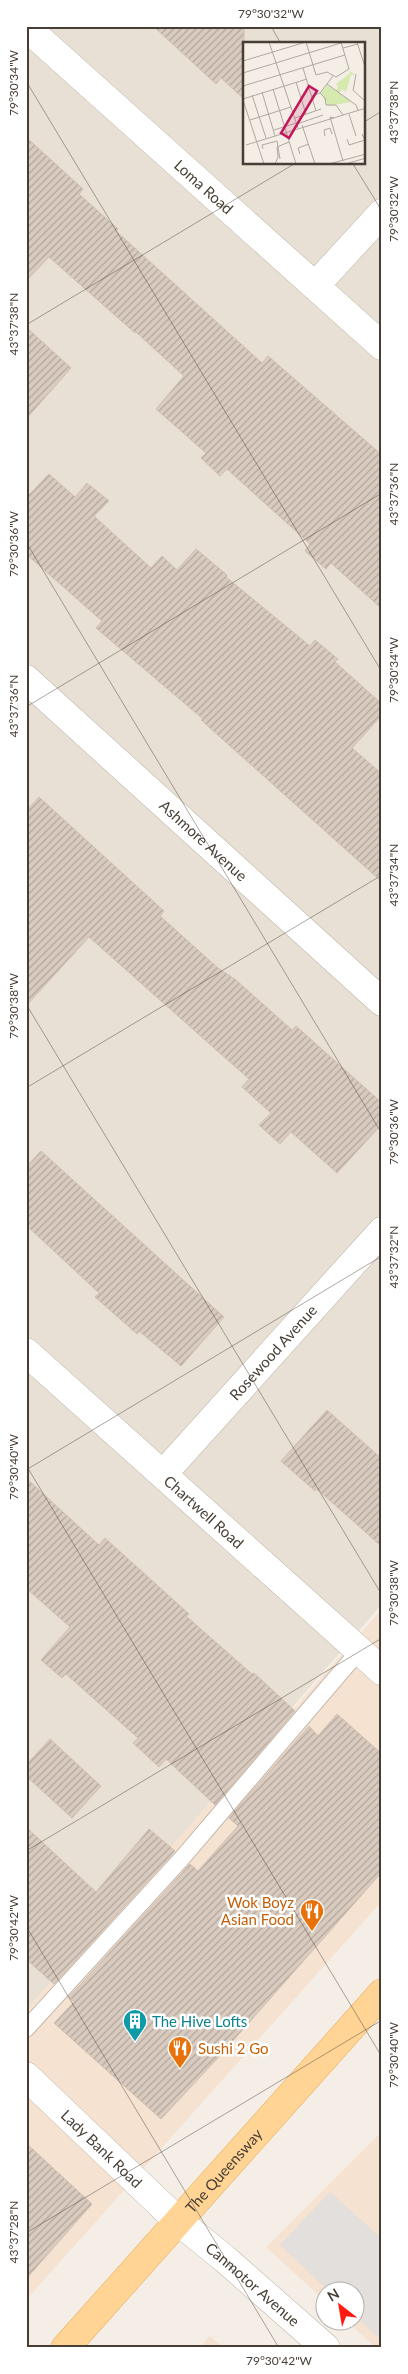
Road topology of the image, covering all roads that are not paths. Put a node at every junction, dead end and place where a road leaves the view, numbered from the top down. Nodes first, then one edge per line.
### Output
1 (26, 27) edge
2 (382, 213) edge
3 (315, 286) junction
4 (382, 346) edge
5 (26, 679) edge
6 (382, 1002) edge
7 (382, 1231) edge
8 (26, 1352) edge
9 (162, 1474) junction
10 (359, 1651) junction
11 (382, 1671) edge
12 (382, 1993) edge
13 (26, 2029) edge
14 (26, 2076) edge
15 (178, 2221) junction
16 (65, 2348) edge
17 (326, 2348) edge

1 - 3 street, Loma Road
2 - 3 street
3 - 4 street, Loma Road
5 - 6 street, Ashmore Avenue
7 - 9 street, Rosewood Avenue
8 - 9 street, Chartwell Road
9 - 10 street, Chartwell Road
10 - 11 street, Chartwell Road
10 - 13 lane
12 - 15 main road, The Queensway
14 - 15 street, Lady Bank Road
15 - 16 main road, The Queensway
15 - 17 street, Canmotor Avenue

